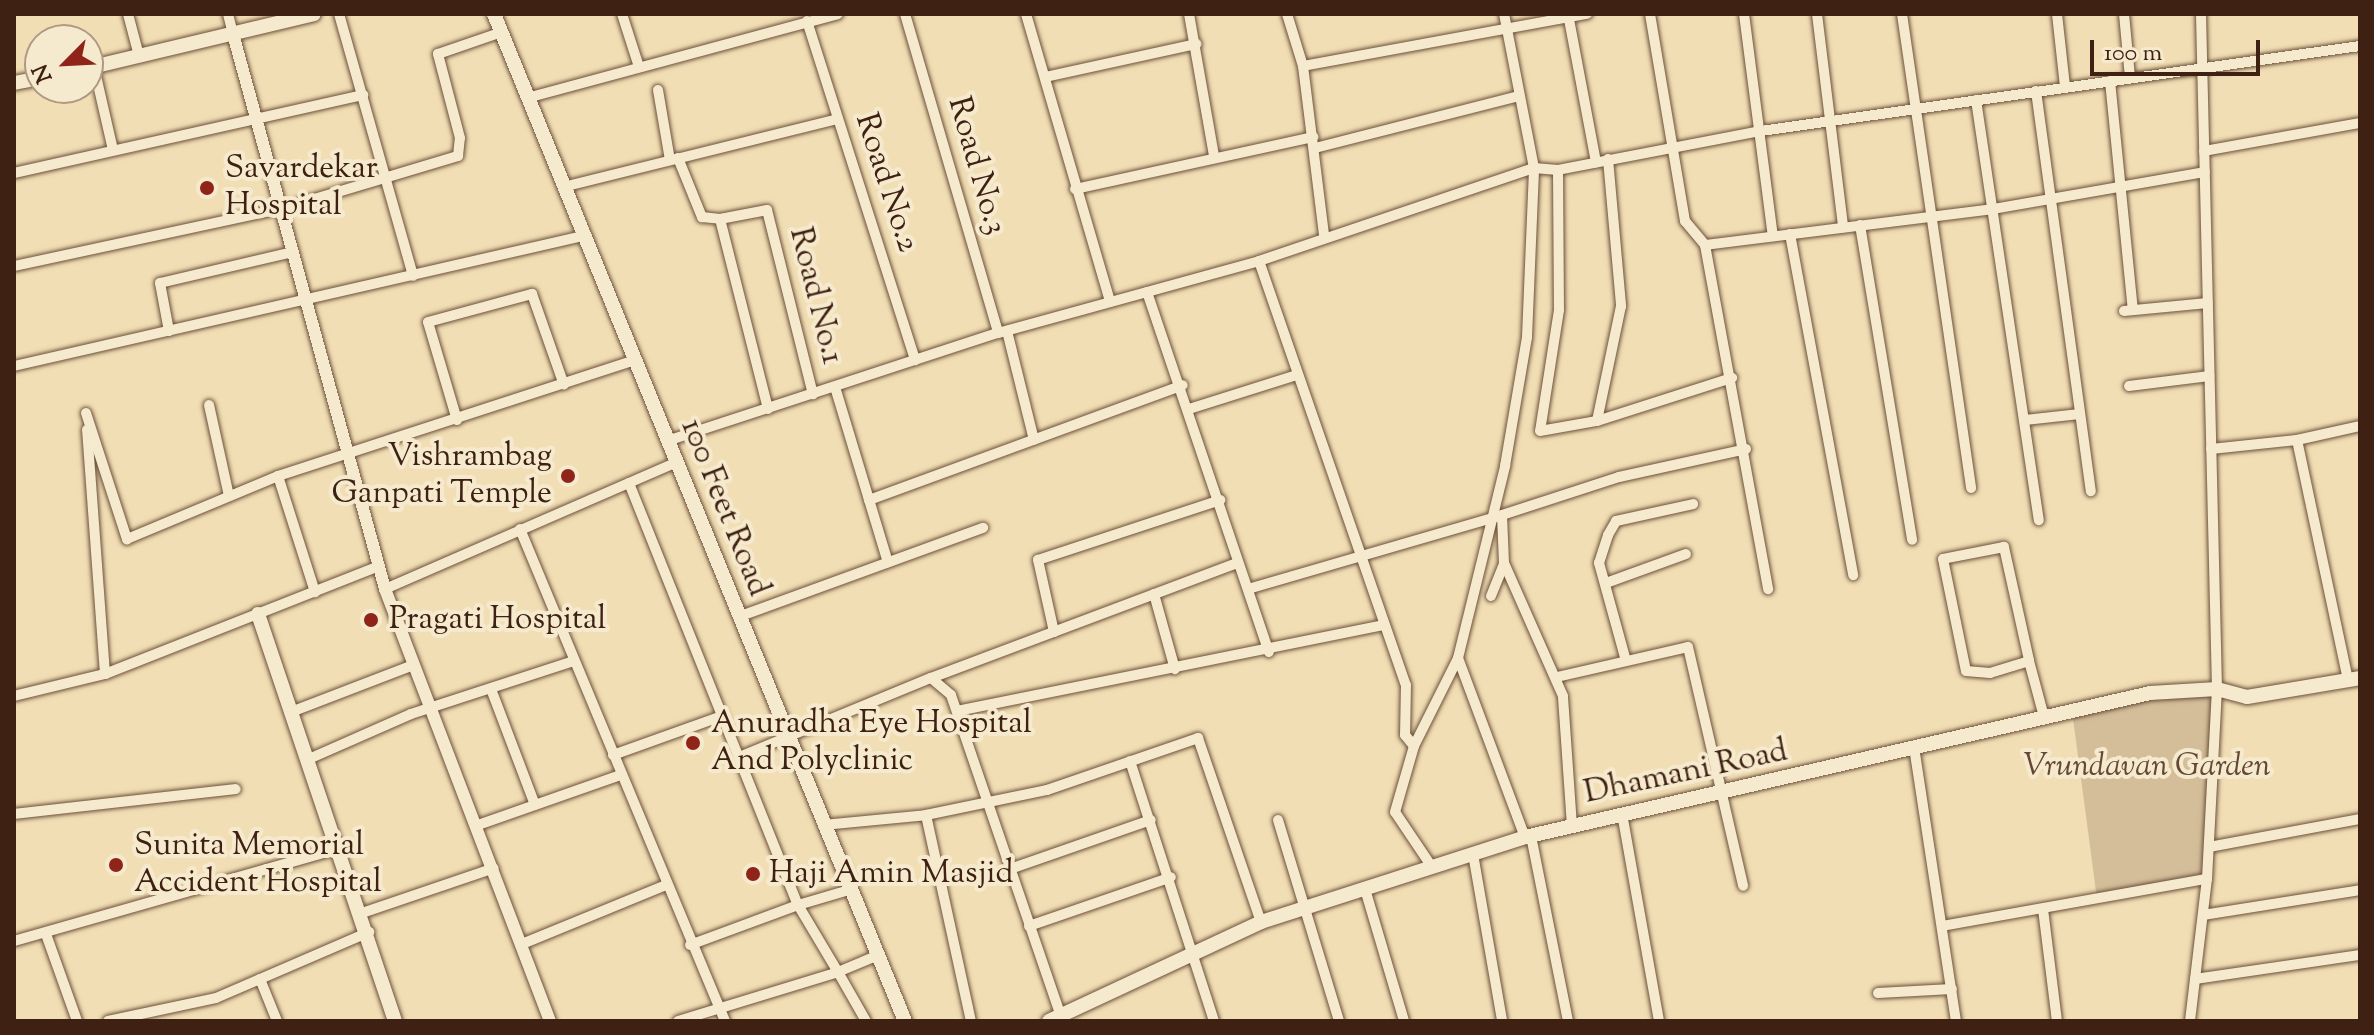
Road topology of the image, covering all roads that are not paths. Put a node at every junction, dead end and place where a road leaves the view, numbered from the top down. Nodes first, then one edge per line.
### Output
1 (128, 14) edge
2 (228, 14) edge
3 (314, 14) edge
4 (339, 14) edge
5 (494, 14) edge
6 (622, 14) edge
7 (838, 14) edge
8 (905, 14) edge
9 (1026, 14) edge
10 (1189, 14) edge
11 (1287, 14) edge
12 (1504, 14) edge
13 (1587, 14) edge
14 (1650, 14) edge
15 (1744, 14) edge
16 (1817, 14) edge
17 (1902, 14) edge
18 (2057, 14) edge
19 (2124, 14) edge
20 (2201, 14) edge
21 (1568, 16) edge
22 (807, 21) junction
23 (1507, 27) junction
24 (502, 32) junction
25 (233, 34) junction
26 (1196, 44) junction
27 (2360, 46) edge
28 (139, 56) junction
29 (104, 64) edge
30 (1303, 66) junction
31 (639, 67) junction
32 (2201, 68) junction
33 (1045, 77) junction
34 (2130, 78) junction
35 (2110, 81) junction
36 (2065, 87) junction
37 (658, 90) dead end
38 (2036, 91) junction
39 (363, 95) junction
40 (1519, 96) junction
41 (527, 98) junction
42 (1976, 100) junction
43 (101, 104) edge
44 (1914, 112) junction
45 (256, 117) junction
46 (838, 119) junction
47 (2360, 123) edge
48 (1835, 125) junction
49 (1761, 131) junction
50 (1314, 142) junction
51 (1673, 144) junction
52 (113, 150) junction
53 (2204, 151) junction
54 (1214, 156) junction
55 (674, 159) junction
56 (1602, 160) junction
57 (1534, 168) junction
58 (1558, 170) junction
59 (2205, 172) junction
60 (14, 173) edge
61 (385, 177) junction
62 (563, 187) junction
63 (1075, 189) junction
64 (2118, 189) junction
65 (2052, 199) junction
66 (281, 209) junction
67 (1993, 209) junction
68 (1927, 214) junction
69 (720, 219) junction
70 (1860, 225) junction
71 (1843, 227) junction
72 (1790, 234) junction
73 (1324, 235) junction
74 (583, 236) junction
75 (1773, 236) junction
76 (1705, 245) junction
77 (293, 252) junction
78 (1259, 261) junction
79 (14, 266) edge
80 (413, 276) junction
81 (1147, 292) junction
82 (307, 301) junction
83 (1110, 302) junction
84 (2208, 303) junction
85 (169, 331) junction
86 (1002, 332) junction
87 (634, 360) junction
88 (915, 360) junction
89 (14, 366) edge
90 (1297, 375) junction
91 (2209, 376) junction
92 (1732, 378) junction
93 (564, 385) junction
94 (1183, 385) junction
95 (2129, 386) dead end
96 (835, 387) junction
97 (813, 394) junction
98 (209, 405) dead end
99 (768, 409) junction
100 (1189, 409) junction
101 (2080, 414) junction
102 (457, 420) junction
103 (2025, 420) junction
104 (1597, 421) junction
105 (2360, 426) edge
106 (1034, 440) junction
107 (2297, 440) junction
108 (667, 441) junction
109 (1746, 449) junction
110 (2211, 449) junction
111 (348, 453) junction
112 (675, 463) junction
113 (278, 476) junction
114 (629, 483) junction
115 (1971, 488) dead end
116 (2091, 491) dead end
117 (229, 496) junction
118 (869, 500) junction
119 (1220, 500) junction
120 (1693, 504) dead end
121 (1502, 515) junction
122 (1490, 519) junction
123 (2039, 520) dead end
124 (983, 528) dead end
125 (520, 529) junction
126 (1912, 540) dead end
127 (1686, 554) dead end
128 (1357, 560) junction
129 (888, 562) junction
130 (1237, 563) junction
131 (1504, 563) junction
132 (379, 566) junction
133 (1853, 575) dead end
134 (1606, 583) junction
135 (385, 589) junction
136 (1248, 589) junction
137 (1768, 589) dead end
138 (315, 592) junction
139 (1154, 594) junction
140 (1491, 596) dead end
141 (258, 614) junction
142 (738, 617) junction
143 (1384, 625) junction
144 (1054, 632) junction
145 (1269, 652) junction
146 (1458, 658) junction
147 (2029, 660) dead end
148 (574, 661) junction
149 (1626, 661) junction
150 (411, 666) junction
151 (1175, 669) junction
152 (105, 674) junction
153 (1557, 677) junction
154 (931, 678) junction
155 (2354, 679) edge
156 (491, 689) junction
157 (2217, 689) junction
158 (14, 696) edge
159 (429, 709) junction
160 (957, 711) junction
161 (291, 712) junction
162 (722, 716) junction
163 (2044, 717) junction
164 (787, 738) junction
165 (1414, 746) junction
166 (1914, 747) junction
167 (613, 755) junction
168 (739, 757) junction
169 (311, 758) dead end
170 (1130, 761) junction
171 (621, 775) junction
172 (236, 789) dead end
173 (1724, 797) junction
174 (989, 803) junction
175 (535, 805) junction
176 (14, 814) edge
177 (926, 815) junction
178 (1623, 819) junction
179 (2360, 819) edge
180 (1151, 820) junction
181 (1278, 820) dead end
182 (478, 825) junction
183 (823, 825) junction
184 (1572, 826) junction
185 (1528, 836) junction
186 (2209, 847) junction
187 (337, 849) junction
188 (1473, 854) junction
189 (1432, 867) junction
190 (494, 868) junction
191 (1010, 869) junction
192 (1171, 877) junction
193 (2207, 879) junction
194 (666, 885) junction
195 (1743, 886) dead end
196 (1365, 889) junction
197 (849, 890) junction
198 (2360, 890) edge
199 (798, 905) junction
200 (1308, 908) junction
201 (2043, 909) junction
202 (362, 913) junction
203 (2203, 915) junction
204 (1261, 922) junction
205 (1029, 926) junction
206 (1942, 926) junction
207 (369, 932) junction
208 (47, 937) junction
209 (14, 941) edge
210 (522, 944) junction
211 (690, 945) junction
212 (1194, 952) junction
213 (2360, 955) edge
214 (876, 956) junction
215 (838, 972) junction
216 (260, 979) junction
217 (2195, 979) junction
218 (1952, 989) junction
219 (1878, 993) dead end
220 (718, 1007) junction
221 (1057, 1019) edge
222 (77, 1021) edge
223 (108, 1021) edge
224 (277, 1021) edge
225 (395, 1021) edge
226 (550, 1021) edge
227 (678, 1021) edge
228 (725, 1021) edge
229 (866, 1021) edge
230 (905, 1021) edge
231 (971, 1021) edge
232 (1214, 1021) edge
233 (1339, 1021) edge
234 (1404, 1021) edge
235 (1502, 1021) edge
236 (1568, 1021) edge
237 (1659, 1021) edge
238 (1956, 1021) edge
239 (2057, 1021) edge
240 (2188, 1021) edge

1 - 28 street
2 - 25 street
3 - 25 main road
4 - 39 street
5 - 24 main road, 100 Feet Road
6 - 31 street
7 - 22 street
8 - 86 street, Road No.3
9 - 33 street
10 - 26 street
11 - 30 street
12 - 23 street
13 - 21 street
14 - 51 street
15 - 49 street
16 - 48 street
17 - 44 street
18 - 36 street
19 - 34 street
20 - 32 street
21 - 23 street
21 - 56 street
22 - 31 street
22 - 46 street, Road No.2
23 - 30 street
23 - 40 street
24 - 41 main road, 100 Feet Road
24 - 61 street
25 - 28 main road
25 - 45 street
26 - 33 street
26 - 54 street
27 - 32 street
28 - 29 main road
30 - 50 street
31 - 41 street
32 - 34 street
32 - 53 street
33 - 63 street
34 - 35 street
35 - 36 street
35 - 64 street
36 - 38 street
37 - 55 street
38 - 42 street
38 - 65 street
39 - 45 street
39 - 61 street
40 - 50 street
40 - 57 street
41 - 62 main road, 100 Feet Road
42 - 44 street
42 - 67 street
43 - 52 street
44 - 48 street
44 - 68 street
45 - 52 street
45 - 66 street
46 - 55 street
46 - 88 street, Road No.2
47 - 53 street
48 - 49 street
48 - 71 street
49 - 51 street
49 - 75 street
50 - 54 street
50 - 73 street
51 - 56 street
51 - 76 street
52 - 60 street
53 - 59 street
54 - 63 street
55 - 62 street
55 - 69 street
56 - 58 street
56 - 104 street
57 - 58 street
57 - 73 street
57 - 122 street
58 - 104 street
59 - 64 street
59 - 84 street
61 - 66 street
61 - 80 street
62 - 74 main road, 100 Feet Road
63 - 83 street
64 - 65 street
64 - 84 street
65 - 67 street
65 - 101 street
66 - 77 street
66 - 79 street
67 - 68 street
67 - 103 street
68 - 70 street
68 - 115 street
69 - 97 street, Road No.1
69 - 99 street
70 - 71 street
70 - 126 street
71 - 72 street
72 - 75 street
72 - 133 street
73 - 78 street
74 - 80 street
74 - 87 main road, 100 Feet Road
75 - 76 street
76 - 92 street
77 - 82 street
77 - 85 street
78 - 81 street
78 - 90 street
80 - 82 street
81 - 83 street
81 - 94 street
82 - 85 street
82 - 111 street
83 - 86 street
84 - 91 street
85 - 89 street
86 - 88 street
86 - 106 street, Road No.3
87 - 93 street
87 - 108 main road, 100 Feet Road
88 - 96 street
90 - 100 street
90 - 128 street
91 - 95 street
91 - 110 street
92 - 104 street
92 - 109 street
93 - 102 street
93 - 102 street
94 - 100 street
94 - 106 street
96 - 97 street
96 - 118 street
97 - 99 street
98 - 117 street
99 - 108 street
100 - 119 street
101 - 103 street
101 - 116 street
102 - 111 street
103 - 123 street
105 - 107 street
106 - 118 street
107 - 110 street
107 - 155 street
108 - 112 main road, 100 Feet Road
109 - 121 street
109 - 137 street
110 - 157 street
111 - 113 street
111 - 132 street
112 - 114 street
112 - 142 main road, 100 Feet Road
113 - 117 street
113 - 138 street
114 - 125 street
114 - 162 street
117 - 152 street
118 - 129 street
119 - 130 street
119 - 144 street
120 - 134 street
121 - 122 street
121 - 131 street
122 - 128 street
122 - 146 street
124 - 129 street
125 - 135 street
125 - 148 street
127 - 134 street
128 - 136 street
128 - 143 street
129 - 142 street
130 - 136 street
130 - 139 street
131 - 140 street
131 - 153 street
132 - 135 street
132 - 138 street
134 - 149 street
135 - 150 street
136 - 145 street
138 - 141 street
139 - 144 street
139 - 151 street
141 - 152 street
141 - 161 main road
142 - 164 main road, 100 Feet Road
143 - 145 street
143 - 165 street
144 - 154 street
145 - 151 street
146 - 165 street
146 - 185 street
147 - 163 street
148 - 156 street
148 - 167 street
149 - 153 street
149 - 173 street
150 - 159 street
150 - 161 street
151 - 160 street
152 - 158 street
153 - 184 street
154 - 160 street
154 - 164 street
155 - 157 main road, Dhamani Road
156 - 159 street
156 - 175 street
157 - 163 main road, Dhamani Road
157 - 186 street
159 - 169 street
159 - 182 street
160 - 174 street
161 - 187 main road
162 - 167 street
162 - 168 street
163 - 166 main road, Dhamani Road
164 - 168 street
164 - 183 main road, 100 Feet Road
165 - 189 street
166 - 173 main road, Dhamani Road
166 - 206 street
167 - 171 street
168 - 199 street
170 - 174 street
170 - 180 street
170 - 204 street
171 - 175 street
171 - 194 street
172 - 176 street
173 - 178 main road, Dhamani Road
173 - 195 street
174 - 177 street
174 - 191 street
175 - 182 street
177 - 183 street
177 - 231 street
178 - 184 main road, Dhamani Road
178 - 237 street
179 - 186 street
180 - 191 street
180 - 192 street
181 - 200 street
182 - 190 street
183 - 197 main road, 100 Feet Road
184 - 185 main road, Dhamani Road
185 - 188 main road, Dhamani Road
185 - 236 street
186 - 193 street
187 - 202 main road
187 - 208 street
188 - 189 main road, Dhamani Road
188 - 235 street
189 - 196 main road, Dhamani Road
190 - 202 street
190 - 210 street
191 - 205 street
192 - 205 street
192 - 212 street
193 - 201 street
193 - 203 street
194 - 210 street
194 - 211 street
196 - 200 main road, Dhamani Road
196 - 234 street
197 - 199 street
197 - 214 main road, 100 Feet Road
198 - 203 street
199 - 211 street
199 - 215 street
200 - 204 main road, Dhamani Road
200 - 233 street
201 - 206 street
201 - 239 street
202 - 207 main road
203 - 217 street
204 - 212 main road, Dhamani Road
205 - 221 street
206 - 218 street
207 - 216 street
207 - 225 main road
208 - 209 street
208 - 222 street
210 - 226 street
211 - 220 street
212 - 221 main road, Dhamani Road
212 - 232 street
213 - 217 street
214 - 215 street
214 - 230 main road, 100 Feet Road
215 - 220 street
215 - 229 street
216 - 223 street
216 - 224 street
217 - 240 street
218 - 219 street
218 - 238 street
220 - 227 street
220 - 228 street

